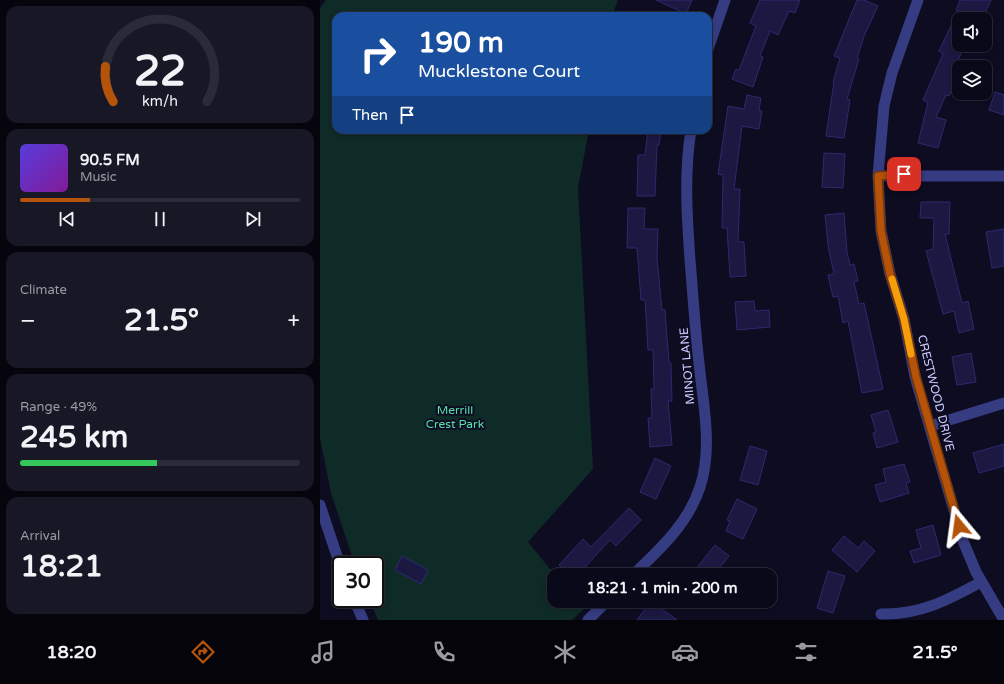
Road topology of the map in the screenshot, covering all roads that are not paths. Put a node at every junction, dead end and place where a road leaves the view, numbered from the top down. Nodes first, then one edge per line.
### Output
1 (725, 0) edge
2 (918, 0) edge
3 (712, 37) edge
4 (691, 134) edge
5 (878, 176) junction
6 (1004, 176) edge
7 (1004, 403) edge
8 (930, 426) junction
9 (320, 505) edge
10 (337, 556) edge
11 (640, 568) edge
12 (981, 582) junction
13 (358, 608) edge
14 (600, 608) edge
15 (881, 614) dead end
16 (363, 620) edge
17 (588, 620) edge
18 (1004, 620) edge

1 - 3 street
2 - 5 street, CRESTWOOD DRIVE
4 - 11 street, MINOT LANE
5 - 6 street
5 - 8 street, CRESTWOOD DRIVE
7 - 8 street
8 - 12 street, CRESTWOOD DRIVE
9 - 10 street
12 - 15 street
12 - 18 street, CRESTWOOD DRIVE
13 - 16 street
14 - 17 street

